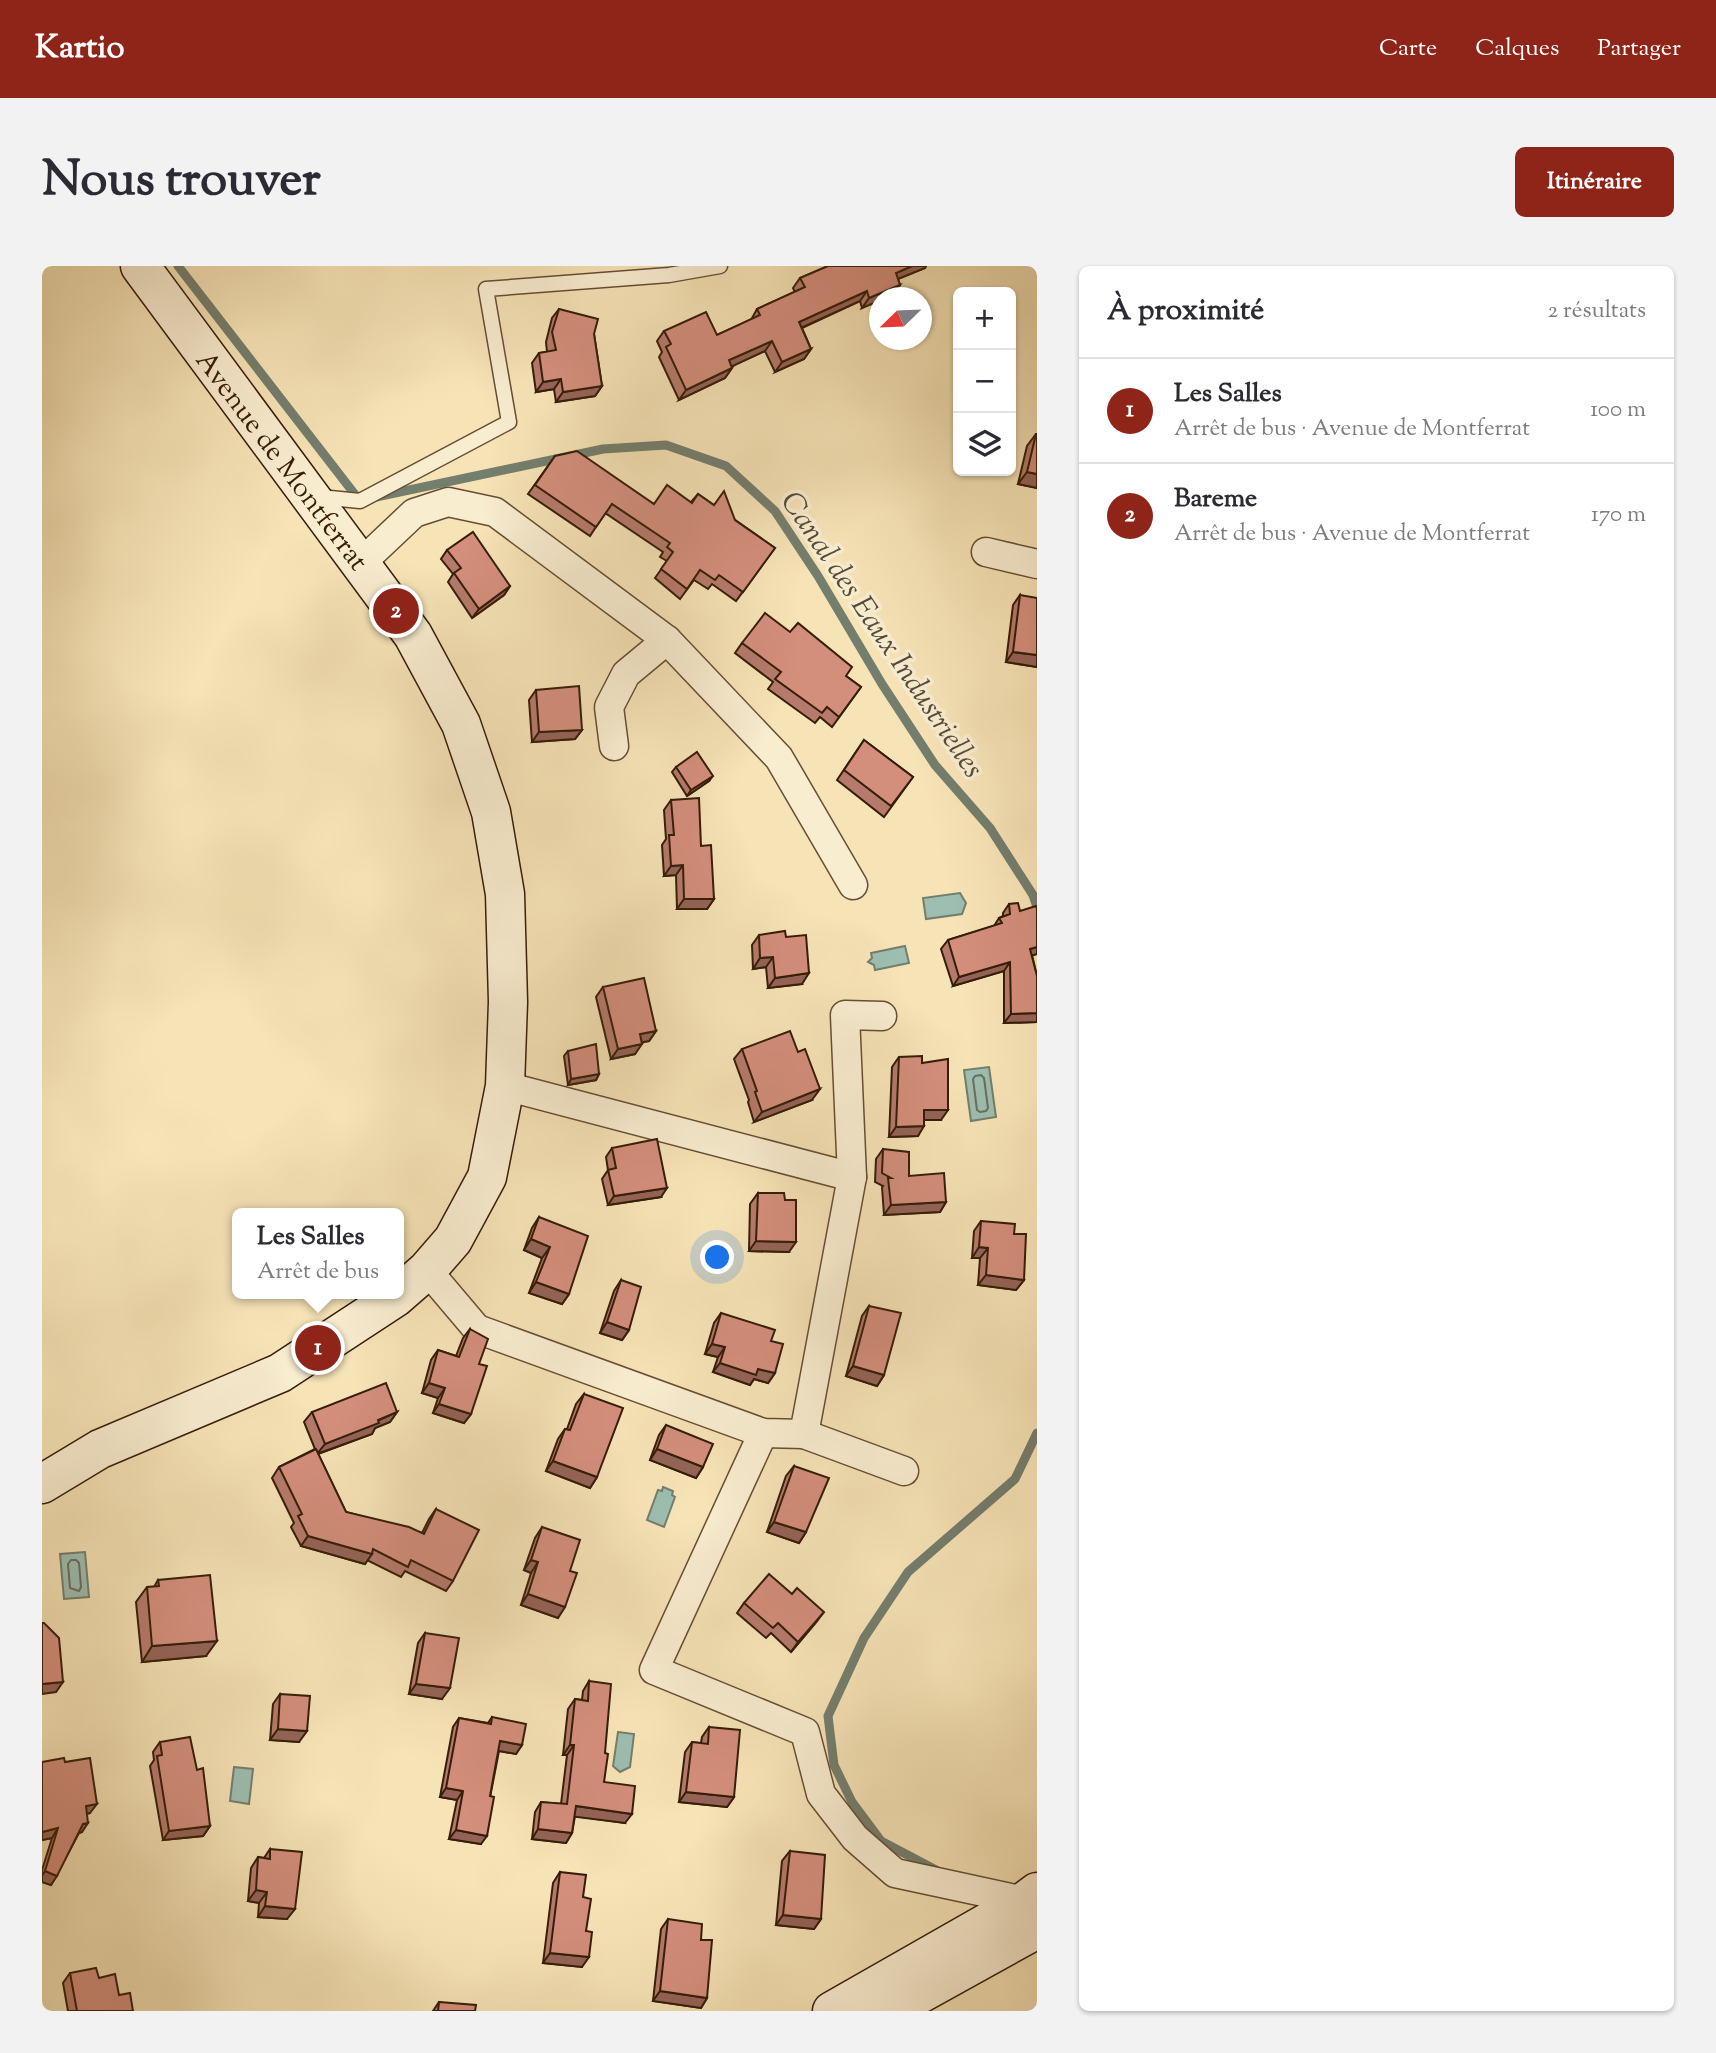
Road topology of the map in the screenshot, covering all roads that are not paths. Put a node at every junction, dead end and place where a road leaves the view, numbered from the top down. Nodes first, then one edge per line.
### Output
1 (140, 266) edge
2 (719, 266) edge
3 (311, 496) junction
4 (986, 552) dead end
5 (360, 564) junction
6 (1037, 564) edge
7 (667, 640) junction
8 (614, 746) dead end
9 (853, 885) dead end
10 (882, 1016) dead end
11 (505, 1086) junction
12 (852, 1177) junction
13 (427, 1270) junction
14 (404, 1290) edge
15 (393, 1299) edge
16 (763, 1433) junction
17 (804, 1434) junction
18 (904, 1471) dead end
19 (42, 1484) edge
20 (1033, 1907) edge
21 (832, 2011) edge
22 (889, 2011) edge

1 - 3 street, Avenue de Montferrat
2 - 3 lane
3 - 5 street, Avenue de Montferrat
4 - 6 street
5 - 7 street
5 - 11 street, Avenue de Montferrat
7 - 8 street
7 - 9 street
10 - 12 street
11 - 12 street
11 - 13 street, Avenue de Montferrat
12 - 17 street
13 - 14 street, Avenue de Montferrat
13 - 16 street
15 - 19 street, Avenue de Montferrat
16 - 17 street
16 - 20 street
17 - 18 street
20 - 21 street
20 - 22 street

